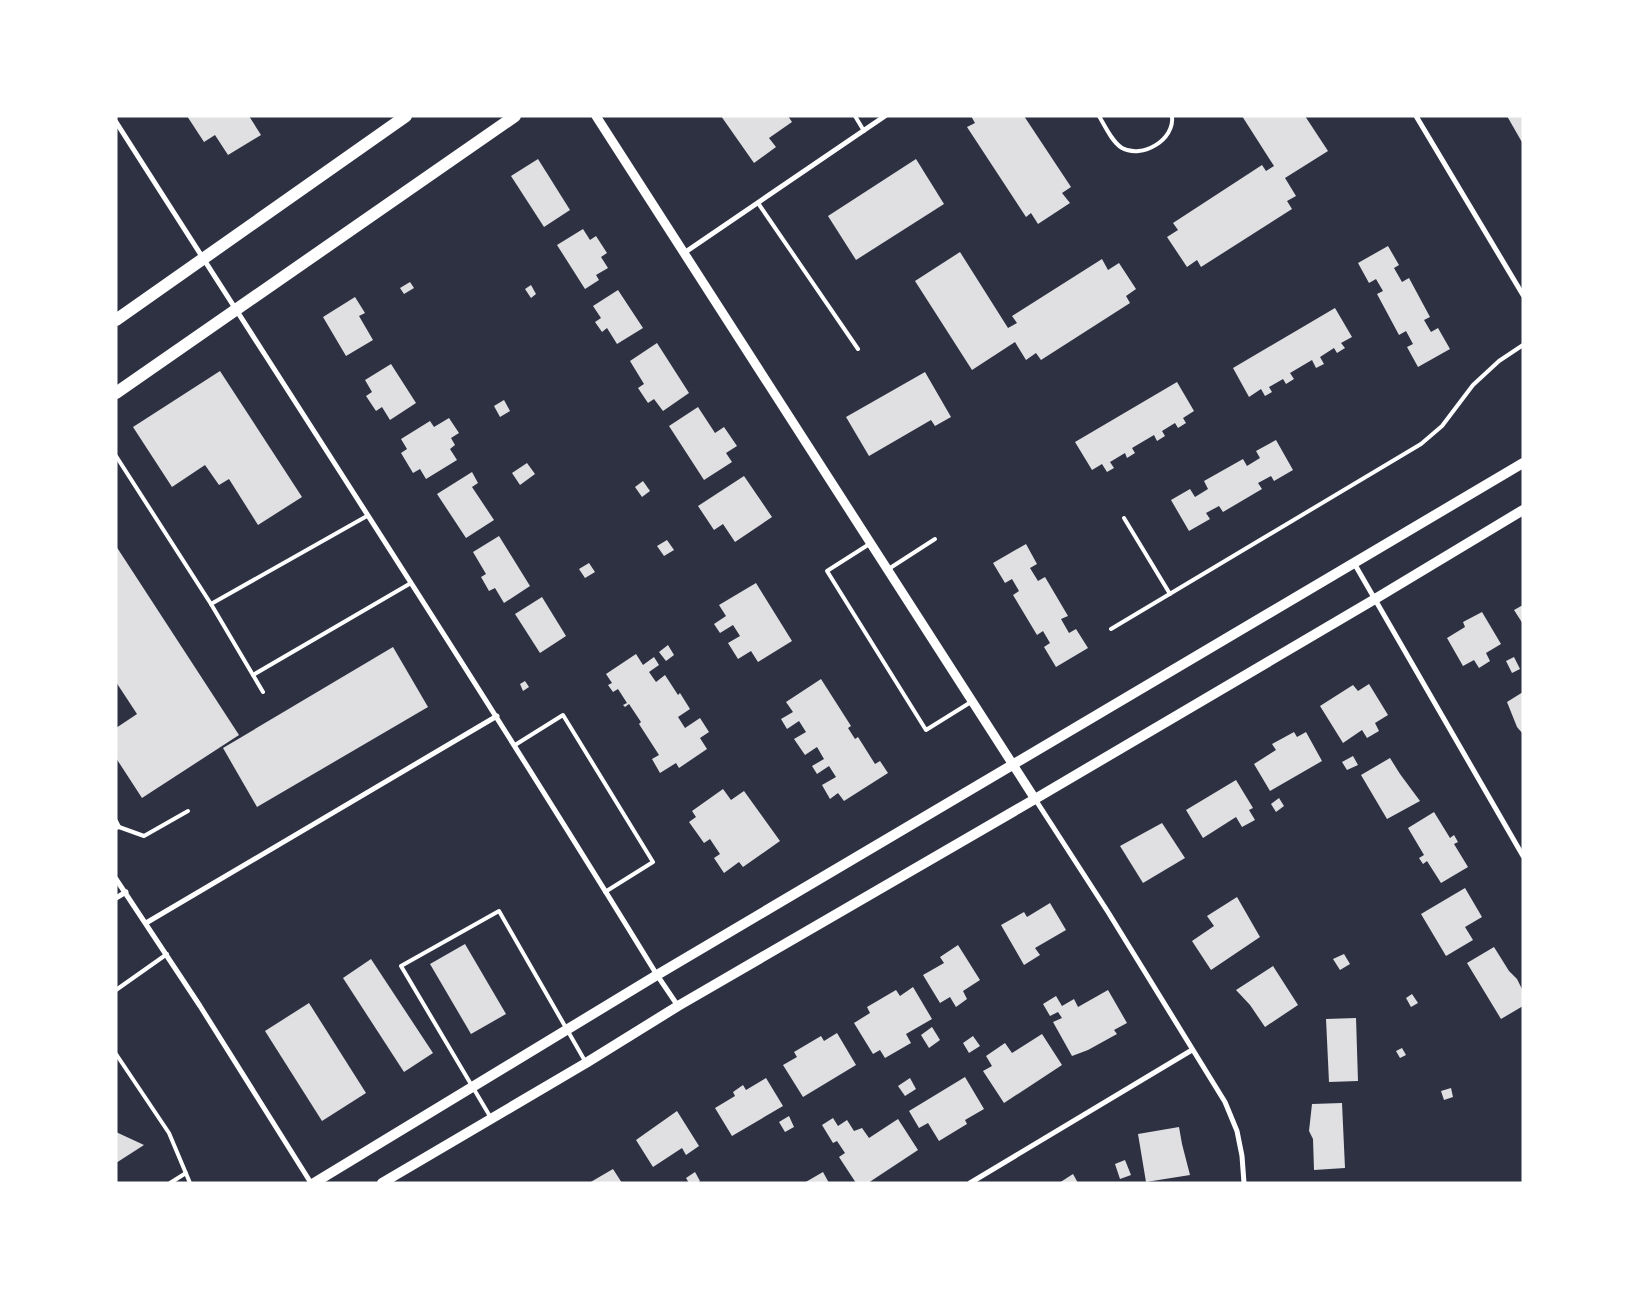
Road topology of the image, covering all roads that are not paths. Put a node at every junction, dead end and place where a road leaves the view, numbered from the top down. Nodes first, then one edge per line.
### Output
1 (406, 116) edge
2 (515, 116) edge
3 (596, 116) edge
4 (855, 116) edge
5 (885, 116) edge
6 (1100, 116) edge
7 (1172, 116) edge
8 (1416, 116) edge
9 (116, 122) edge
10 (864, 131) junction
11 (758, 203) junction
12 (684, 253) junction
13 (203, 258) junction
14 (1523, 295) edge
15 (235, 309) junction
16 (116, 320) edge
17 (1523, 345) edge
18 (858, 349) dead end
19 (116, 393) edge
20 (116, 456) edge
21 (1523, 463) edge
22 (1523, 510) edge
23 (368, 516) junction
24 (1124, 518) dead end
25 (935, 539) dead end
26 (871, 543) junction
27 (1354, 563) junction
28 (887, 570) junction
29 (411, 583) junction
30 (1170, 594) junction
31 (1375, 599) junction
32 (211, 604) junction
33 (1110, 630) dead end
34 (253, 675) junction
35 (263, 692) dead end
36 (972, 702) junction
37 (497, 716) junction
38 (515, 744) junction
39 (1012, 764) junction
40 (1035, 799) junction
41 (188, 811) dead end
42 (116, 821) edge
43 (118, 828) edge
44 (1523, 856) edge
45 (116, 878) edge
46 (126, 892) junction
47 (605, 892) junction
48 (116, 898) edge
49 (146, 923) junction
50 (167, 954) junction
51 (657, 975) junction
52 (116, 990) edge
53 (678, 1006) junction
54 (567, 1030) junction
55 (1192, 1050) junction
56 (116, 1054) edge
57 (586, 1063) junction
58 (472, 1087) junction
59 (491, 1118) junction
60 (186, 1172) junction
61 (170, 1183) edge
62 (190, 1183) edge
63 (313, 1183) edge
64 (382, 1183) edge
65 (970, 1183) edge
66 (1244, 1183) edge

1 - 13 main road
2 - 15 main road
3 - 12 street
4 - 10 lane
5 - 10 street
6 - 7 lane
8 - 14 street
9 - 13 street
10 - 11 street
11 - 12 street
11 - 18 lane
12 - 26 street
13 - 15 street
13 - 16 main road
15 - 19 main road
15 - 23 street
17 - 30 lane
20 - 32 lane
21 - 27 main road
22 - 31 main road
23 - 29 street
23 - 32 lane
24 - 30 lane
25 - 28 lane
26 - 28 street
26 - 36 lane
27 - 31 street
27 - 39 main road
28 - 36 street
29 - 34 lane
29 - 37 street
30 - 33 lane
31 - 40 main road
31 - 44 street
32 - 34 lane
34 - 35 lane
36 - 39 street
37 - 38 street
37 - 49 street
38 - 47 street
38 - 47 lane
39 - 40 street
39 - 51 main road
40 - 53 main road
40 - 55 street
41 - 43 lane
42 - 43 lane
45 - 46 street
46 - 48 street
46 - 49 street
47 - 51 street
49 - 50 street
50 - 52 lane
50 - 63 street
51 - 53 street
51 - 54 main road
53 - 57 main road
54 - 57 lane
54 - 58 main road
54 - 58 lane
55 - 65 street
55 - 66 street
56 - 60 lane
57 - 59 main road
58 - 59 lane
58 - 63 main road
59 - 64 main road
60 - 61 lane
60 - 62 lane

